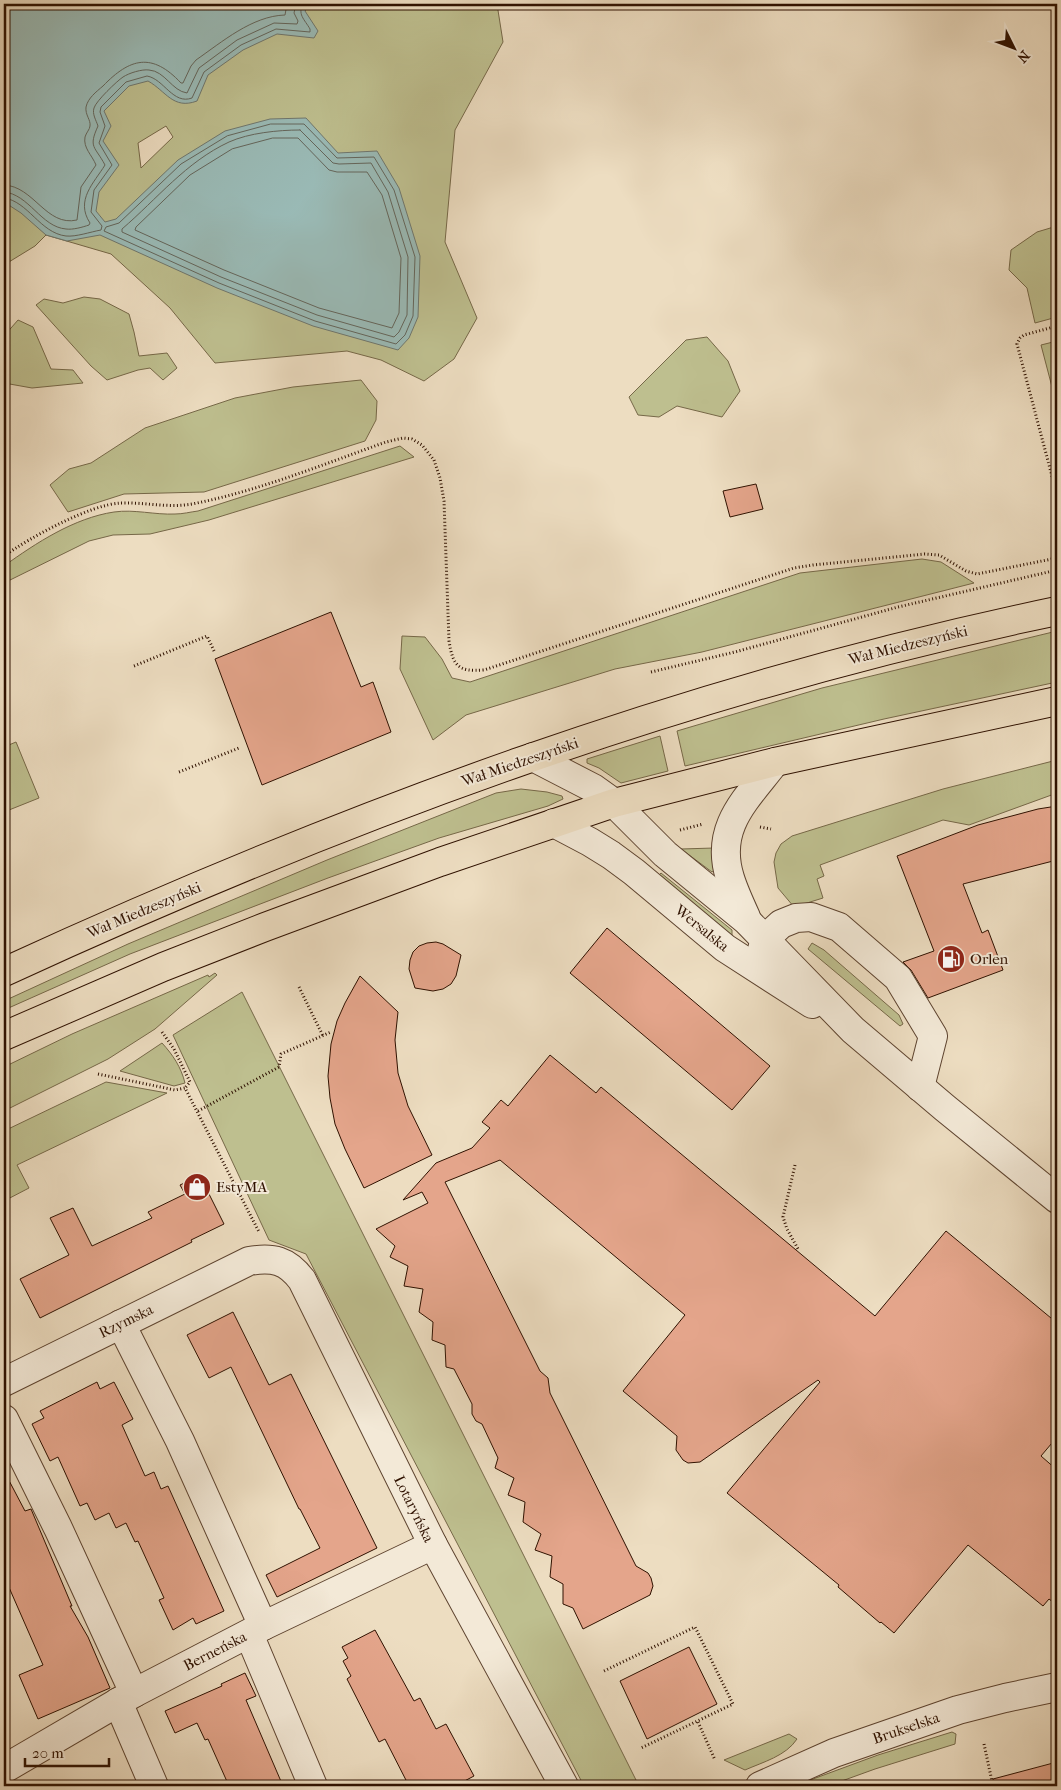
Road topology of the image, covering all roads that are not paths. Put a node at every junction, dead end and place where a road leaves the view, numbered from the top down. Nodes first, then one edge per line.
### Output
1 (1057, 611) edge
2 (1057, 700) edge
3 (532, 756) junction
4 (775, 762) junction
5 (614, 803) junction
6 (554, 822) junction
7 (756, 930) junction
8 (757, 968) junction
9 (4, 972) edge
10 (853, 1030) junction
11 (4, 1036) edge
12 (920, 1087) junction
13 (1057, 1199) edge
14 (261, 1260) joint
15 (121, 1324) junction
16 (4, 1382) edge
17 (4, 1419) edge
18 (432, 1545) junction
19 (256, 1630) junction
20 (1057, 1687) edge
21 (126, 1697) junction
22 (4, 1769) edge
23 (154, 1786) edge
24 (313, 1786) edge
25 (564, 1786) edge
26 (760, 1786) edge

1 - 3 main road, Wał Miedzeszyński
2 - 4 main road
3 - 5 street, Wersalska
3 - 9 main road, Wał Miedzeszyński
4 - 5 main road
4 - 7 street, Wersalska
5 - 6 main road
5 - 7 street, Wersalska
6 - 8 street, Wersalska
6 - 11 main road
7 - 8 street
7 - 10 street, Wersalska
7 - 12 street
8 - 10 street, Wersalska
10 - 12 street, Wersalska
12 - 13 street, Wersalska
14 - 15 street, Rzymska
14 - 18 street, Lotaryńska
15 - 16 street, Rzymska
15 - 19 street
17 - 21 street
18 - 19 street, Berneńska
18 - 25 street, Lotaryńska
19 - 21 street, Berneńska
19 - 24 street
20 - 26 street, Brukselska
21 - 22 street, Berneńska
21 - 23 street

